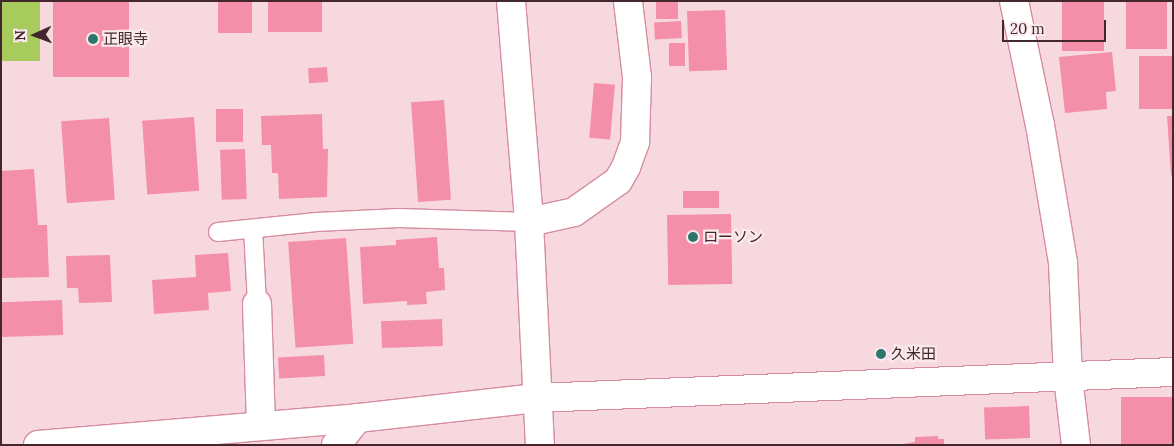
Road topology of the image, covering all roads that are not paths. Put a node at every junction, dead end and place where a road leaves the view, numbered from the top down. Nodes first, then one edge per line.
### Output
1 (511, 1) edge
2 (628, 1) edge
3 (1014, 1) edge
4 (529, 222) junction
5 (253, 229) junction
6 (218, 232) dead end
7 (257, 304) joint
8 (1173, 372) edge
9 (1068, 377) junction
10 (536, 398) junction
11 (358, 418) junction
12 (261, 426) junction
13 (38, 445) edge
14 (336, 445) edge
15 (540, 445) edge
16 (1076, 445) edge

1 - 4 street
2 - 4 street
3 - 9 street
4 - 5 lane
4 - 10 street
5 - 6 lane
5 - 7 lane
7 - 12 street
8 - 9 street
9 - 10 street
9 - 16 street
10 - 11 street
10 - 15 street
11 - 12 street
11 - 14 street
12 - 13 street

